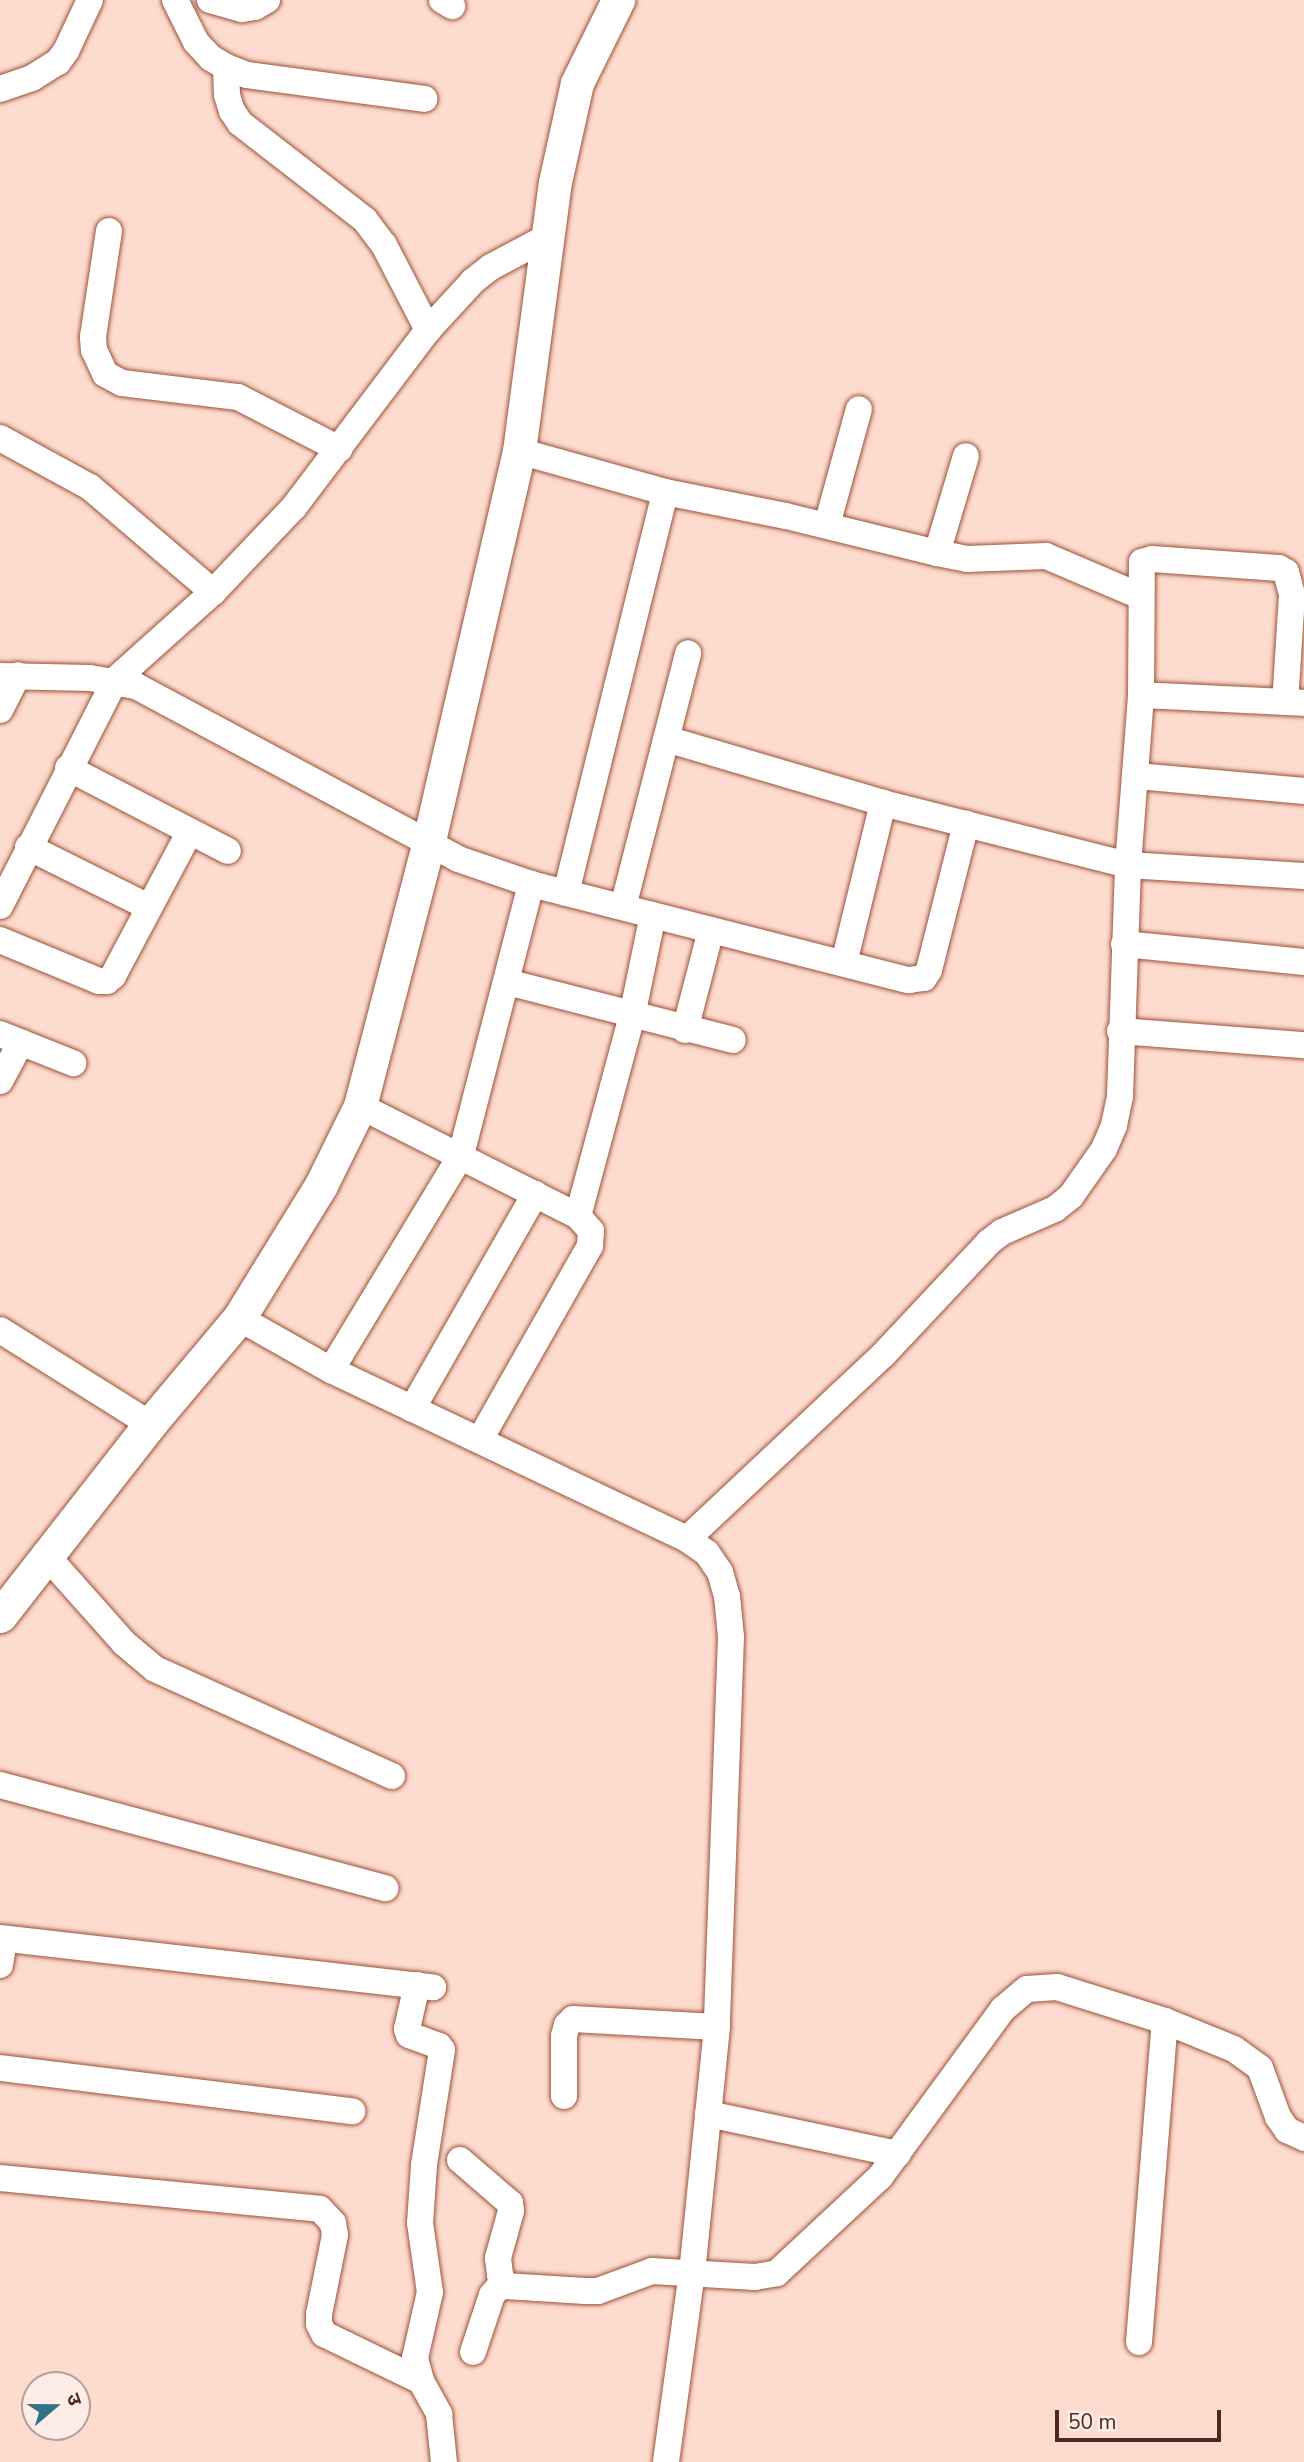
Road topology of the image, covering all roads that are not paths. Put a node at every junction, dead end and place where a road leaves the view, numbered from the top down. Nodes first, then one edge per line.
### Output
1 (90, 0) edge
2 (175, 0) edge
3 (210, 0) edge
4 (267, 0) edge
5 (618, 0) edge
6 (226, 67) junction
7 (0, 89) edge
8 (424, 99) dead end
9 (109, 231) dead end
10 (548, 236) junction
11 (428, 330) junction
12 (859, 409) dead end
13 (0, 438) edge
14 (339, 449) junction
15 (519, 451) junction
16 (966, 456) dead end
17 (665, 492) junction
18 (827, 525) junction
19 (937, 554) junction
20 (213, 592) junction
21 (1140, 596) junction
22 (1298, 596) edge
23 (688, 653) dead end
24 (9, 675) edge
25 (115, 680) junction
26 (1141, 695) junction
27 (1294, 702) edge
28 (0, 710) edge
29 (666, 738) junction
30 (68, 768) junction
31 (1137, 776) junction
32 (1304, 791) edge
33 (883, 803) junction
34 (966, 824) junction
35 (190, 831) junction
36 (428, 845) junction
37 (28, 847) junction
38 (228, 851) dead end
39 (1128, 865) junction
40 (1304, 876) edge
41 (531, 884) junction
42 (566, 893) junction
43 (0, 906) edge
44 (149, 907) junction
45 (623, 907) junction
46 (653, 915) junction
47 (711, 930) junction
48 (0, 940) edge
49 (1124, 944) junction
50 (1304, 962) edge
51 (844, 963) junction
52 (507, 982) junction
53 (632, 1016) junction
54 (685, 1030) junction
55 (1120, 1031) junction
56 (11, 1038) edge
57 (733, 1040) dead end
58 (1304, 1045) edge
59 (73, 1063) dead end
60 (0, 1081) edge
61 (360, 1106) junction
62 (461, 1155) junction
63 (535, 1194) junction
64 (578, 1216) junction
65 (239, 1318) junction
66 (0, 1330) edge
67 (331, 1370) junction
68 (412, 1409) junction
69 (150, 1423) junction
70 (480, 1440) junction
71 (687, 1539) junction
72 (45, 1554) junction
73 (0, 1616) edge
74 (392, 1776) dead end
75 (0, 1786) edge
76 (385, 1888) dead end
77 (2, 1938) edge
78 (0, 1965) edge
79 (1165, 2021) junction
80 (718, 2027) junction
81 (0, 2068) edge
82 (564, 2096) dead end
83 (352, 2111) dead end
84 (708, 2114) junction
85 (1304, 2138) edge
86 (898, 2154) junction
87 (460, 2160) dead end
88 (0, 2178) edge
89 (692, 2272) junction
90 (505, 2286) junction
91 (1139, 2342) dead end
92 (473, 2352) dead end
93 (421, 2381) junction
94 (444, 2462) edge
95 (666, 2462) edge

1 - 7 street
2 - 6 street
3 - 4 street
5 - 10 street
6 - 8 street
6 - 11 street
9 - 14 street
10 - 11 street
10 - 15 street
11 - 14 street
12 - 18 street
13 - 20 street
14 - 20 street
15 - 17 street
15 - 36 street
16 - 19 street
17 - 18 street
17 - 42 street
18 - 19 street
19 - 21 street
20 - 25 street
21 - 22 street
21 - 26 street
22 - 27 street
23 - 29 street
24 - 25 street
24 - 28 street
25 - 30 street
25 - 36 street
26 - 27 street
26 - 31 street
29 - 33 street
29 - 45 street
30 - 35 street
30 - 37 street
31 - 32 street
31 - 39 street
33 - 34 street
33 - 51 street
34 - 39 street
34 - 51 street
35 - 38 street
35 - 44 street
36 - 41 street
36 - 61 street
37 - 43 street
37 - 44 street
39 - 40 street
39 - 49 street
41 - 42 street
41 - 52 street
42 - 45 street
44 - 48 street
45 - 46 street
46 - 47 street
46 - 53 street
47 - 51 street
47 - 54 street
49 - 50 street
49 - 55 street
52 - 53 street
52 - 62 street
53 - 54 street
53 - 64 street
54 - 57 street
55 - 58 street
55 - 71 street
56 - 59 street
56 - 60 street
61 - 62 street
61 - 65 street
62 - 63 street
62 - 67 street
63 - 64 street
63 - 68 street
64 - 70 street
65 - 67 street
65 - 69 street
66 - 69 street
67 - 68 street
68 - 70 street
69 - 72 street
70 - 71 street
71 - 80 street
72 - 73 street
72 - 74 street
75 - 76 street
77 - 78 street
77 - 93 street
79 - 85 street
79 - 86 street
79 - 91 street
80 - 82 street
80 - 84 street
81 - 83 street
84 - 86 street
84 - 89 street
86 - 89 street
87 - 90 street
88 - 93 street
89 - 90 street
89 - 95 street
90 - 92 street
93 - 94 street

